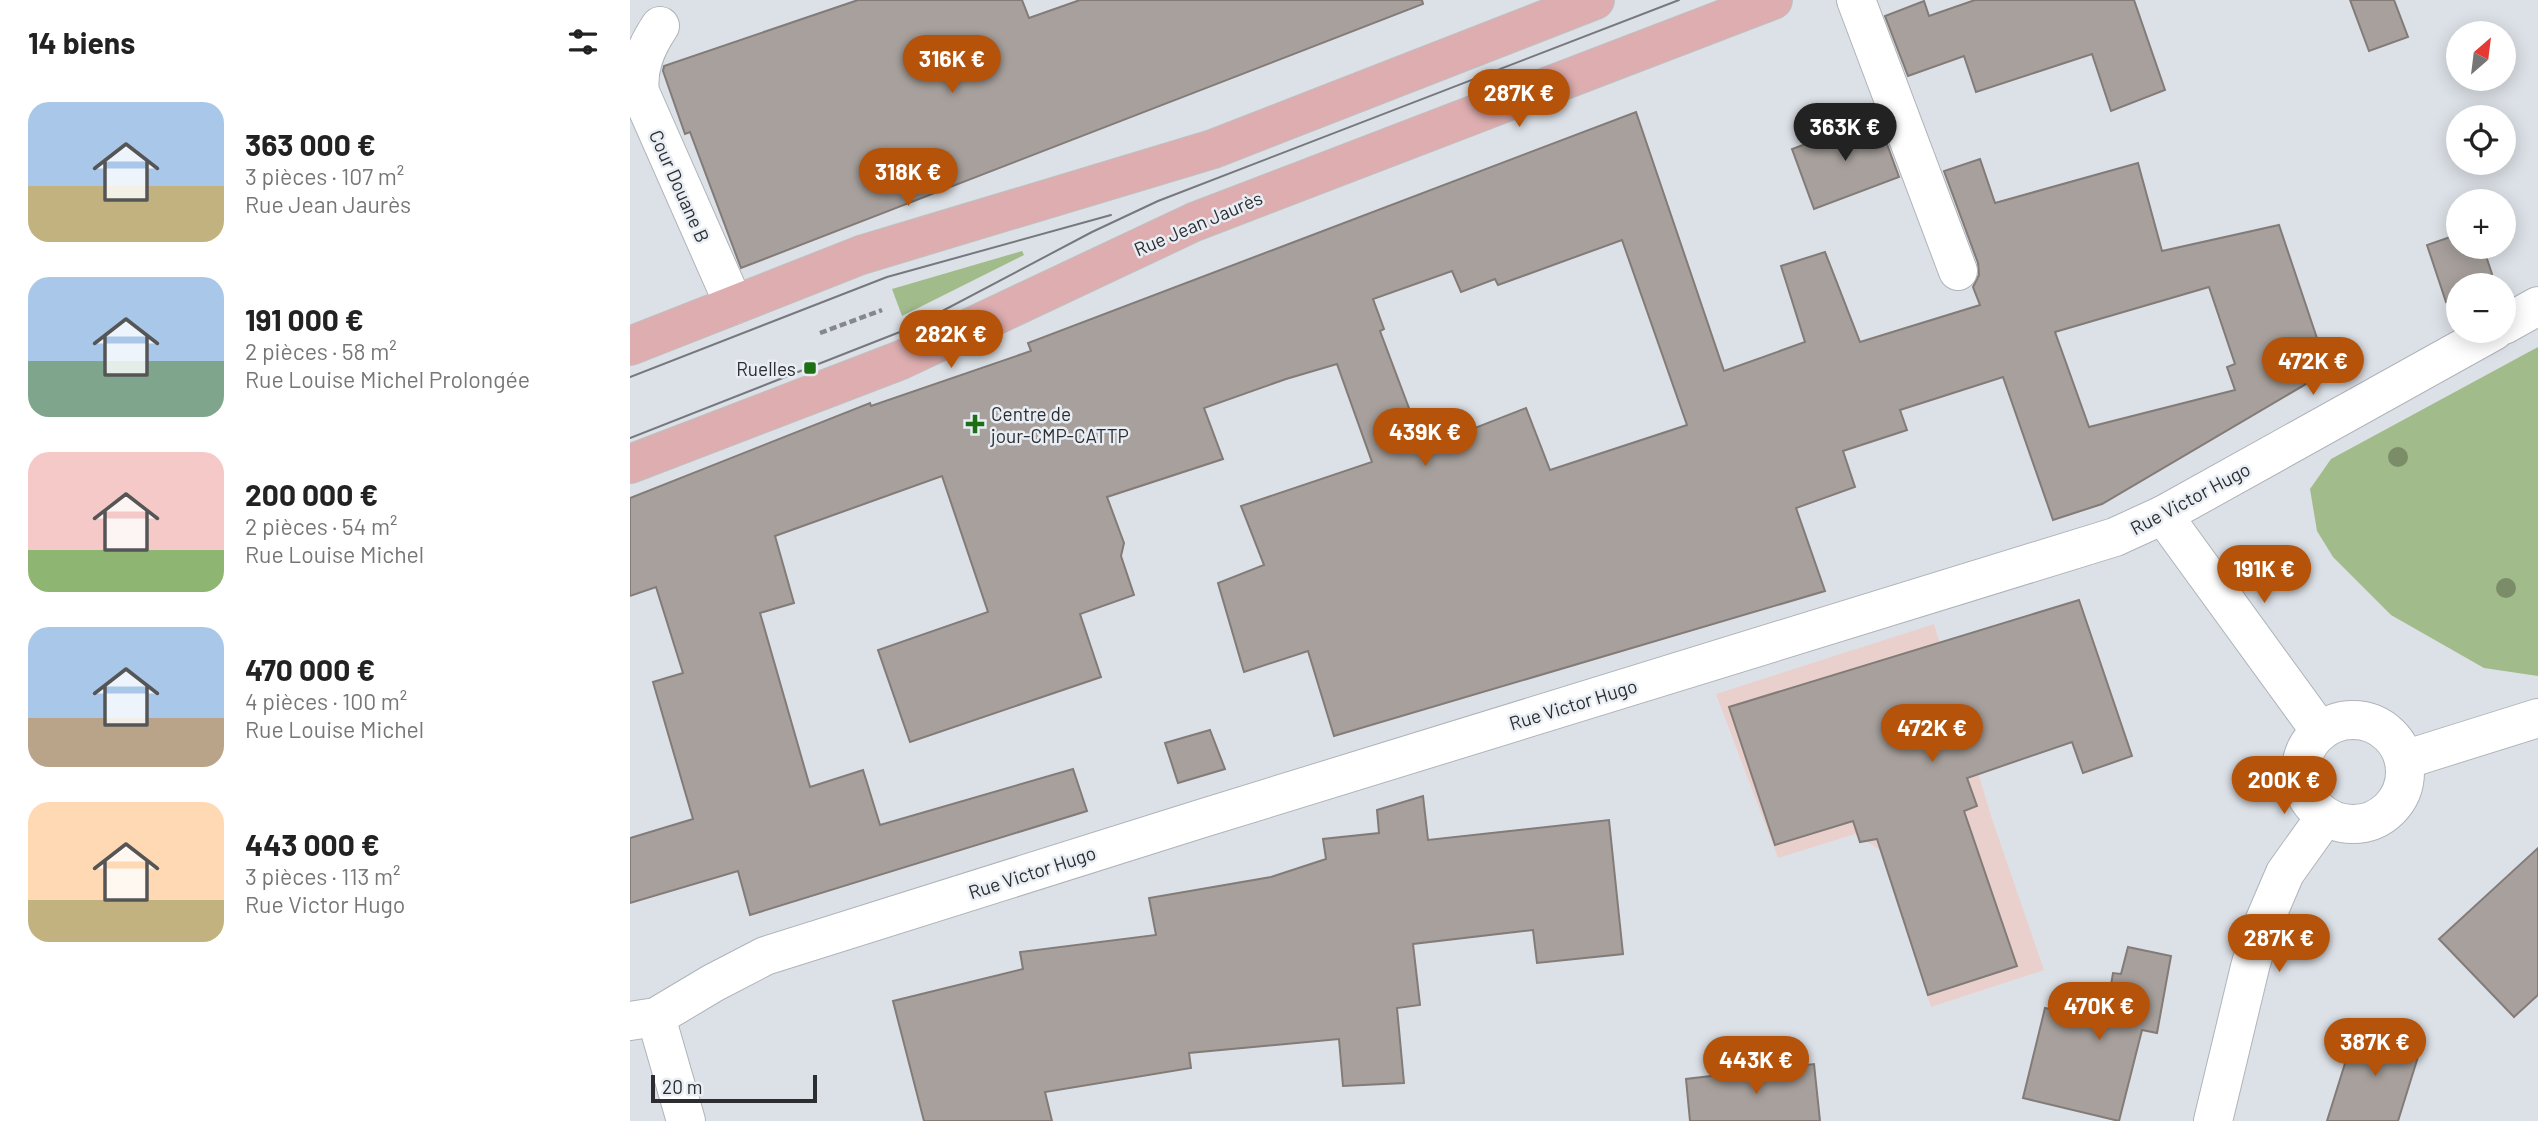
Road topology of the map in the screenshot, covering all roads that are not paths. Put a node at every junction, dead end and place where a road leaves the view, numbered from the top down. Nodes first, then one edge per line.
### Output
1 (1595, 0) edge
2 (1773, 0) edge
3 (1856, 0) edge
4 (660, 26) dead end
5 (638, 115) edge
6 (1958, 271) dead end
7 (734, 305) junction
8 (2538, 306) edge
9 (2516, 318) edge
10 (2472, 343) edge
11 (630, 346) edge
12 (630, 464) edge
13 (2162, 516) junction
14 (2538, 718) edge
15 (2320, 731) junction
16 (2404, 760) junction
17 (2325, 817) junction
18 (643, 1019) edge
19 (686, 1121) edge
20 (2213, 1121) edge

1 - 7 main road
2 - 12 main road, Rue Jean Jaurès
3 - 6 street
4 - 5 street, Cour Douane B
5 - 7 street, Cour Douane B
7 - 11 main road
8 - 9 street
10 - 13 street, Rue Victor Hugo
13 - 15 street
13 - 18 street, Rue Victor Hugo
14 - 16 street
15 - 16 street
15 - 17 street
16 - 17 street
17 - 20 street
18 - 19 street

